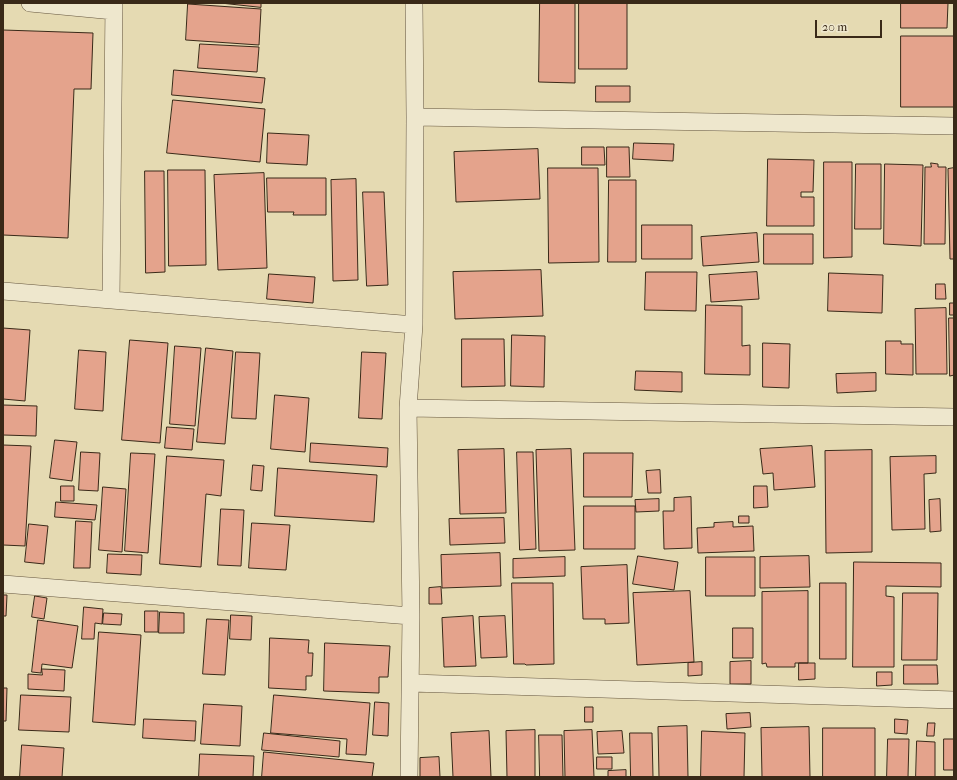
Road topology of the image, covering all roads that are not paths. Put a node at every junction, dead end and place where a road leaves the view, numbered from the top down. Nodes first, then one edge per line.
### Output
1 (30, 3) edge
2 (414, 3) edge
3 (114, 7) edge
4 (415, 117) junction
5 (954, 126) edge
6 (3, 291) edge
7 (111, 300) junction
8 (414, 325) junction
9 (408, 408) junction
10 (954, 417) edge
11 (3, 584) edge
12 (411, 616) junction
13 (410, 683) junction
14 (954, 700) edge
15 (409, 777) edge

1 - 3 street
2 - 4 street
3 - 7 street
4 - 5 street
4 - 8 street
6 - 7 street
7 - 8 street
8 - 9 street
9 - 10 street
9 - 12 street
11 - 12 street
12 - 13 street
13 - 14 street
13 - 15 street

